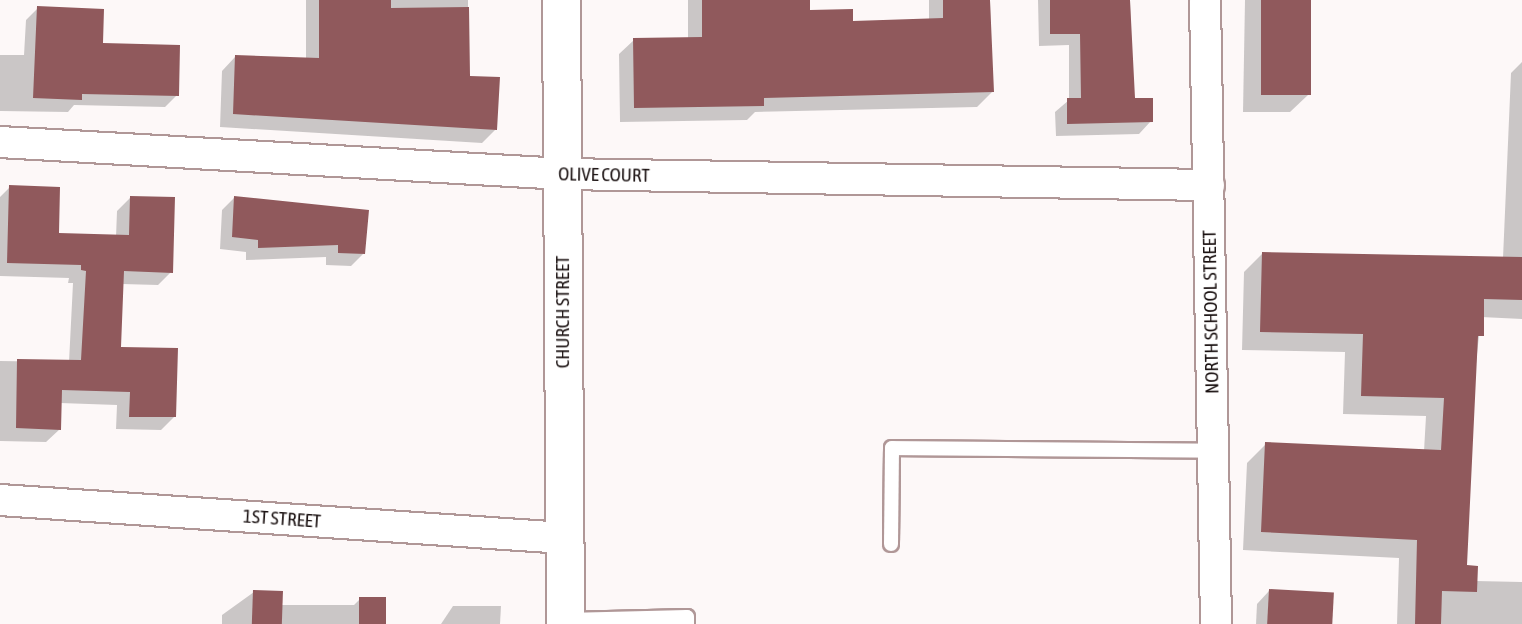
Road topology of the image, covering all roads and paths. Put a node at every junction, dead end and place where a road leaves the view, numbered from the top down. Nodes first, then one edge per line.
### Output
1 (561, 0) edge
2 (1205, 0) edge
3 (0, 142) edge
4 (562, 174) junction
5 (1209, 185) junction
6 (1213, 451) junction
7 (0, 500) edge
8 (564, 538) junction
9 (891, 544) dead end
10 (565, 622) edge
11 (687, 624) edge
12 (1216, 624) edge

1 - 4 street, CHURCH STREET
2 - 5 street, NORTH SCHOOL STREET
3 - 4 street, OLIVE COURT
4 - 5 street, OLIVE COURT
4 - 8 street, CHURCH STREET
5 - 6 street, NORTH SCHOOL STREET
6 - 9 lane
6 - 12 street, NORTH SCHOOL STREET
7 - 8 street, 1ST STREET
8 - 10 street, CHURCH STREET
10 - 11 lane

